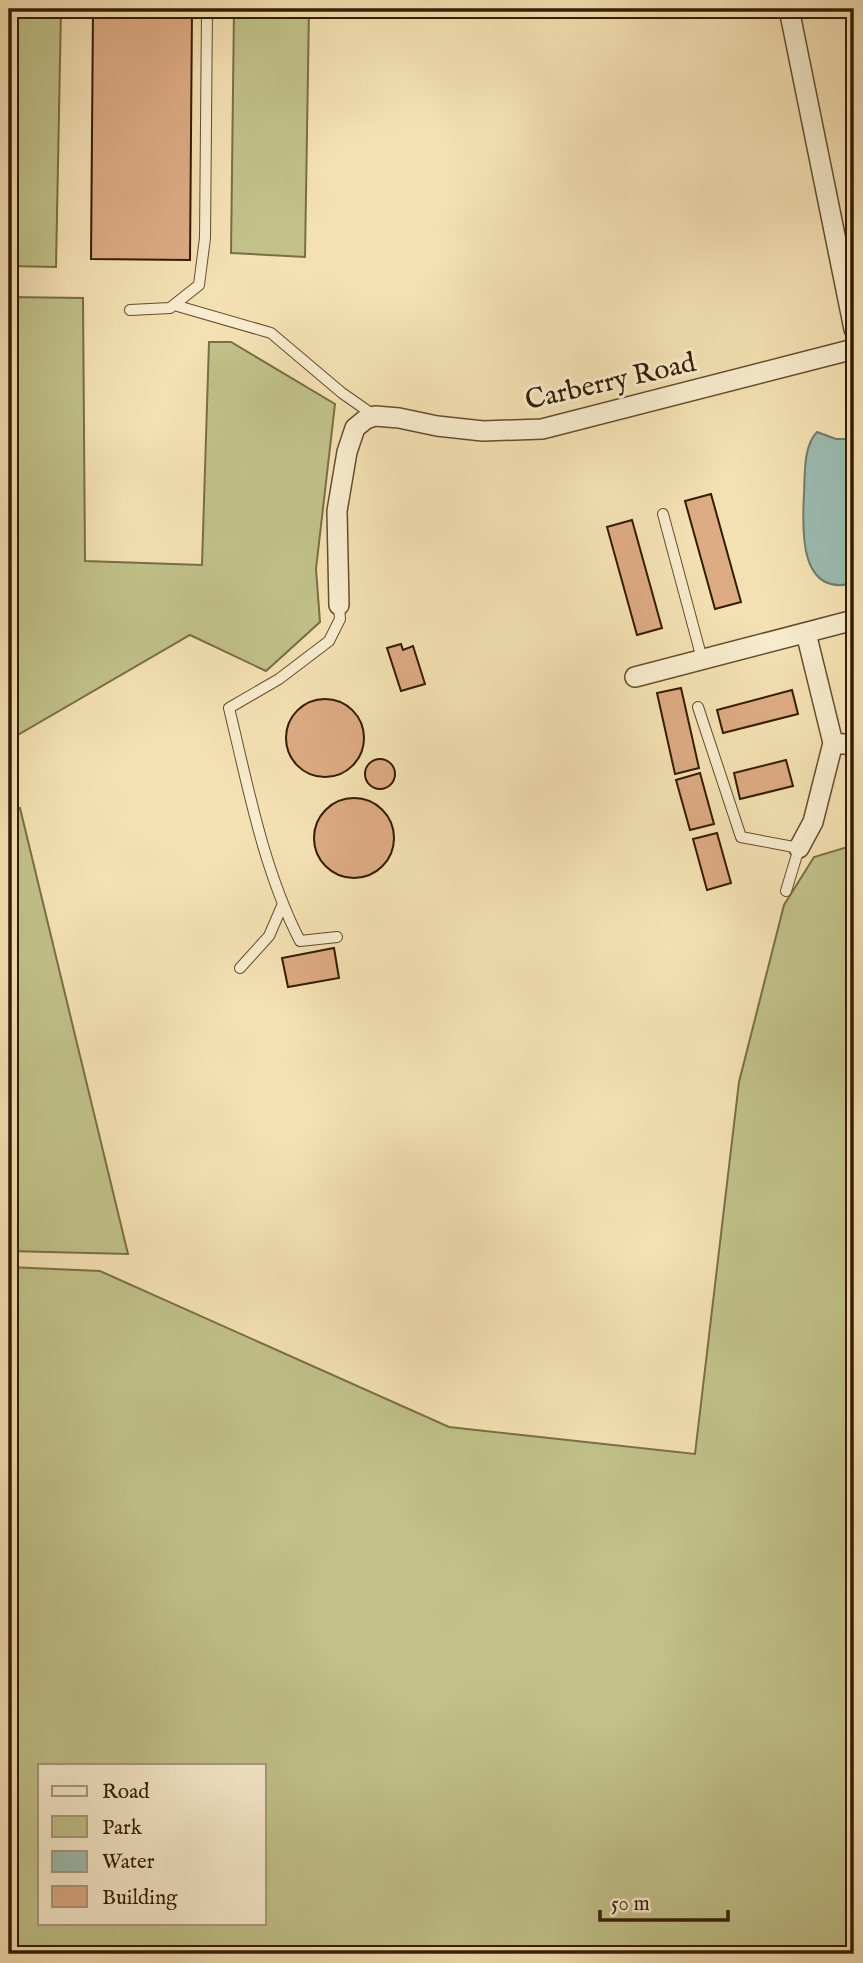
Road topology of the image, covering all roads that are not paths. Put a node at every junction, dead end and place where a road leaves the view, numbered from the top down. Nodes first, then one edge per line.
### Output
1 (207, 9) edge
2 (789, 9) edge
3 (174, 305) junction
4 (130, 310) dead end
5 (854, 329) edge
6 (854, 349) edge
7 (375, 416) junction
8 (663, 514) dead end
9 (339, 605) joint
10 (854, 620) edge
11 (806, 633) junction
12 (702, 659) junction
13 (635, 677) dead end
14 (698, 707) dead end
15 (833, 743) junction
16 (854, 745) edge
17 (799, 848) junction
18 (786, 891) dead end
19 (282, 906) junction
20 (337, 937) dead end
21 (240, 968) dead end

1 - 3 lane
2 - 5 street
3 - 4 lane
3 - 7 lane
6 - 7 street, Carberry Road
7 - 9 street
8 - 12 lane
9 - 19 lane
10 - 11 street
11 - 12 street
11 - 15 street
12 - 13 street
14 - 17 lane
15 - 16 street
15 - 17 street
17 - 18 lane
19 - 20 lane
19 - 21 lane

